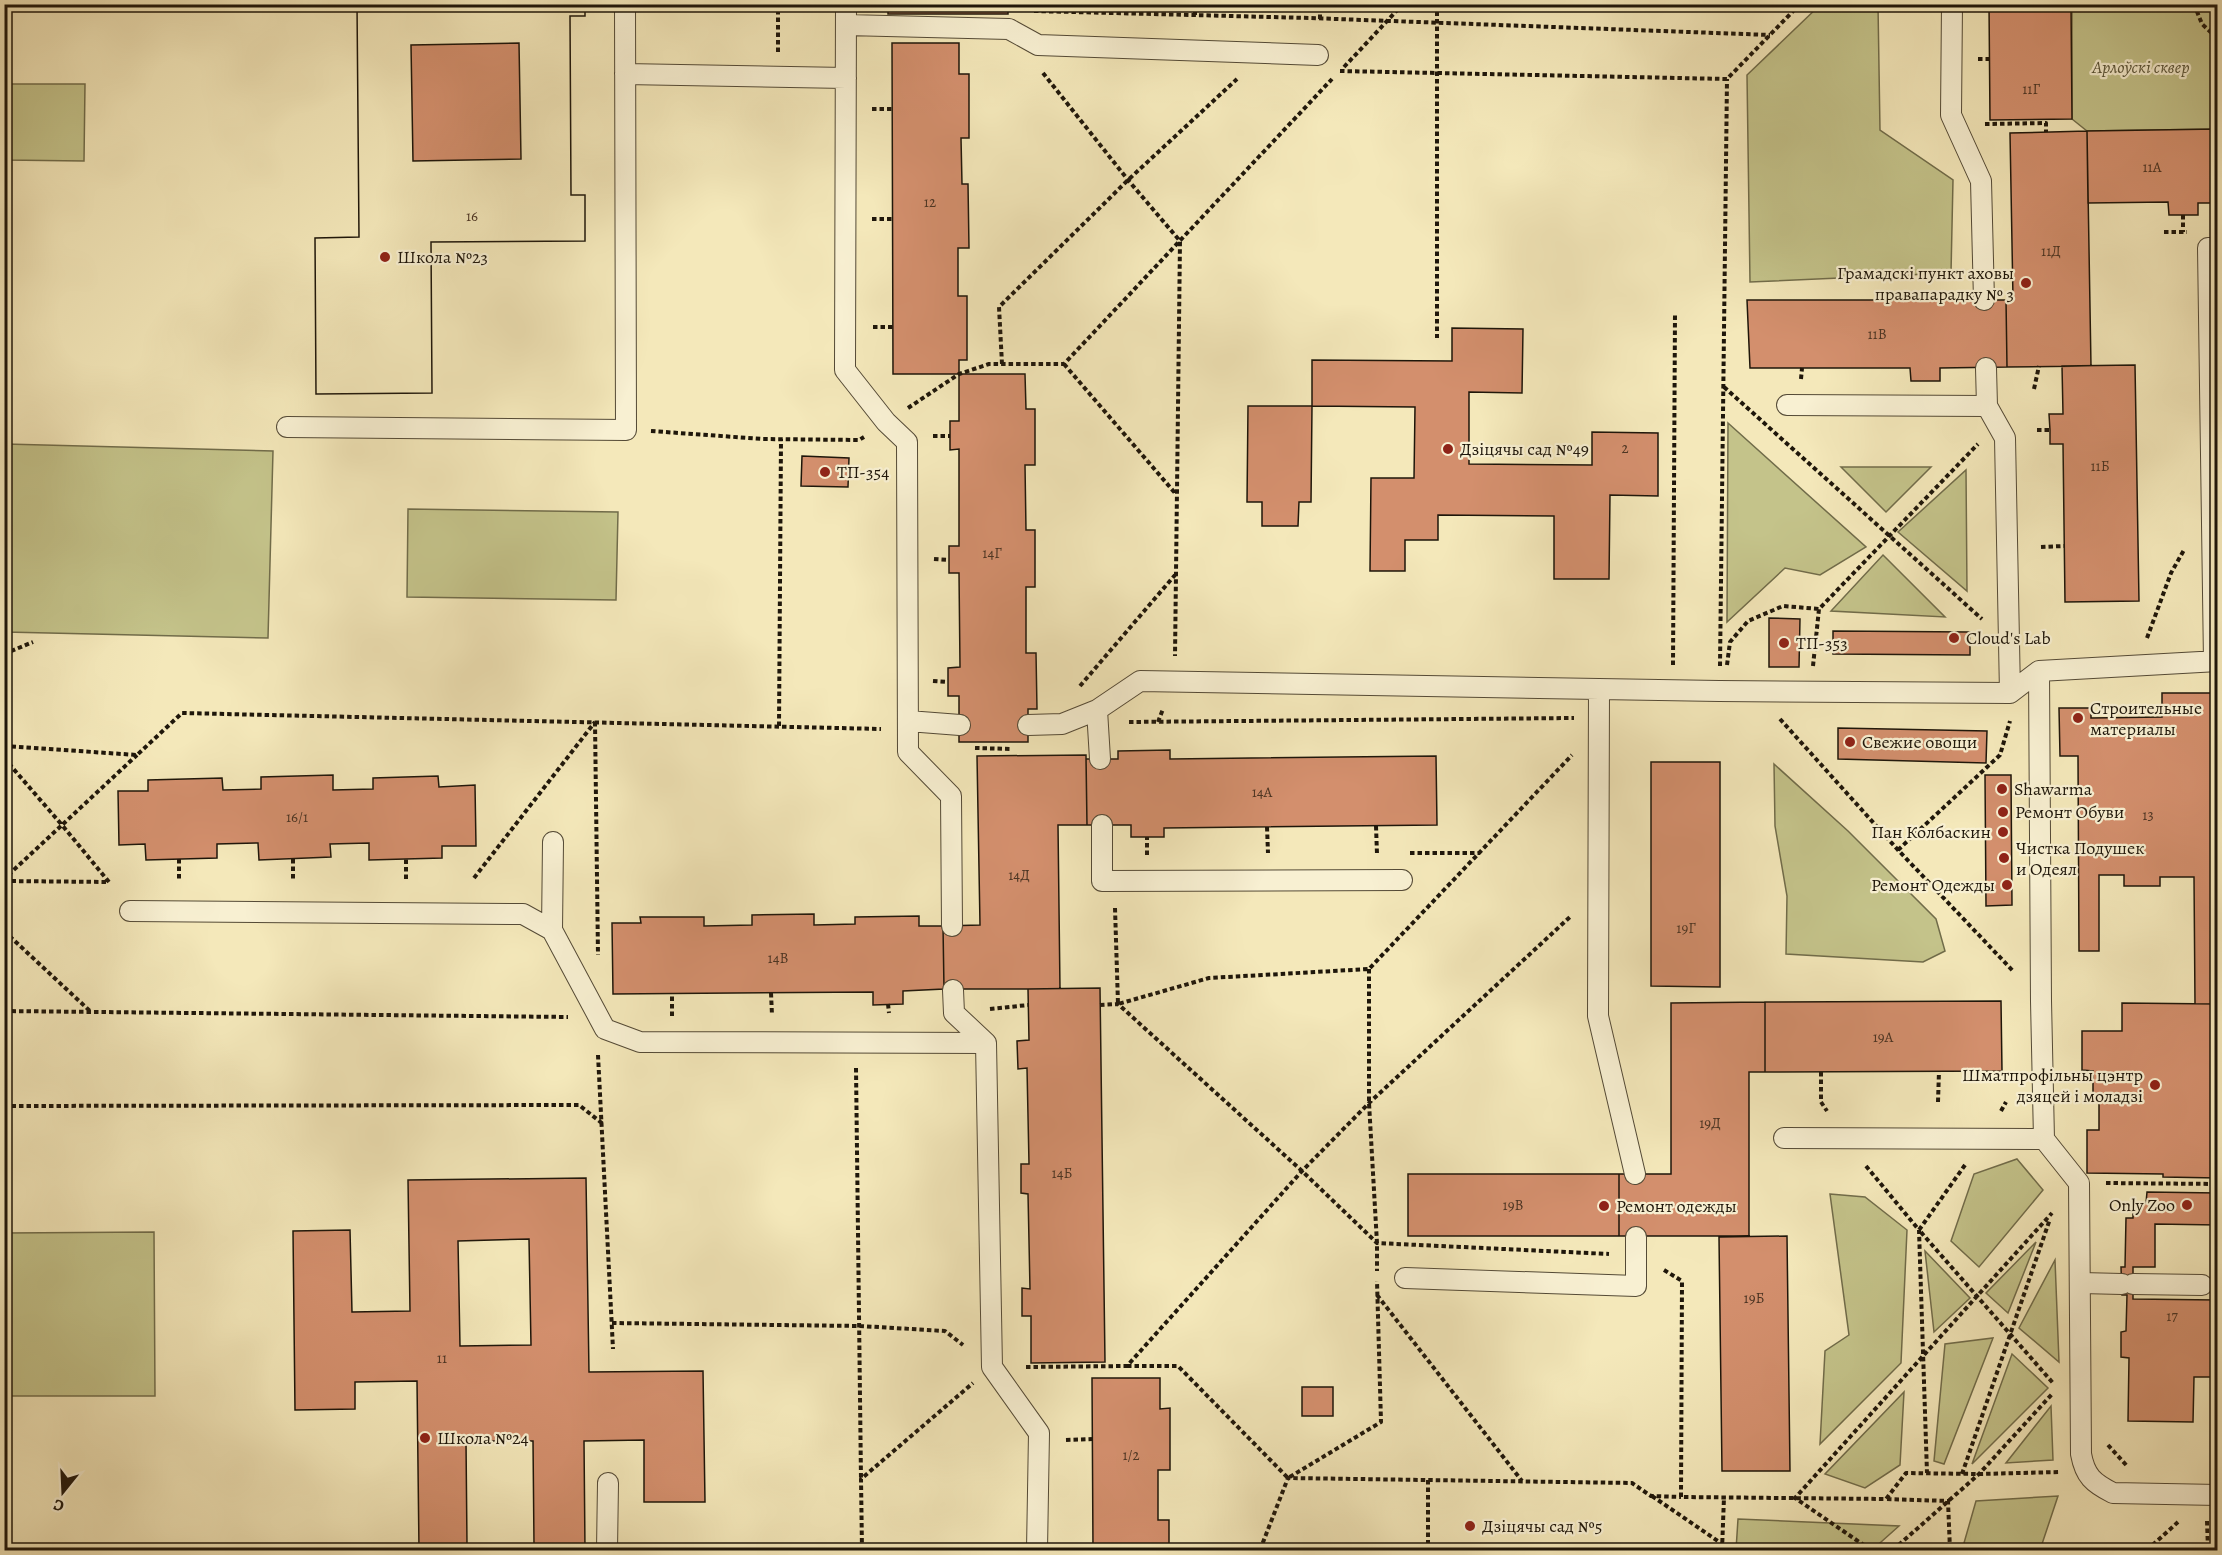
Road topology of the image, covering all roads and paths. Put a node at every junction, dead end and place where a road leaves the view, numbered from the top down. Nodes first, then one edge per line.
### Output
1 (625, 4) edge
2 (778, 4) edge
3 (846, 4) edge
4 (1069, 4) edge
5 (1195, 4) edge
6 (1320, 4) edge
7 (1403, 4) edge
8 (1437, 4) edge
9 (1800, 4) edge
10 (1952, 4) edge
11 (2194, 4) edge
12 (1068, 11) junction
13 (1195, 15) junction
14 (1310, 18) junction
15 (1320, 19) junction
16 (1387, 22) junction
17 (1437, 23) junction
18 (846, 25) junction
19 (1301, 25) dead end
20 (1009, 29) junction
21 (1770, 34) junction
22 (2217, 39) edge
23 (1265, 53) junction
24 (1318, 55) dead end
25 (778, 61) dead end
26 (1037, 65) dead end
27 (1340, 71) junction
28 (1437, 72) junction
29 (625, 74) junction
30 (846, 78) junction
31 (1727, 79) junction
32 (861, 109) dead end
33 (892, 109) dead end
34 (1980, 124) dead end
35 (2046, 132) dead end
36 (1128, 180) junction
37 (2183, 215) dead end
38 (861, 219) dead end
39 (893, 219) dead end
40 (2183, 232) dead end
41 (1180, 241) junction
42 (2217, 248) edge
43 (1984, 300) dead end
44 (1675, 314) dead end
45 (871, 327) dead end
46 (893, 327) dead end
47 (1437, 338) dead end
48 (1002, 364) junction
49 (1064, 364) junction
50 (2039, 366) dead end
51 (1986, 368) dead end
52 (1724, 387) junction
53 (2034, 389) dead end
54 (1787, 405) dead end
55 (1987, 405) junction
56 (886, 422) junction
57 (1997, 424) junction
58 (287, 427) dead end
59 (626, 430) junction
60 (2037, 430) dead end
61 (2050, 430) dead end
62 (781, 439) junction
63 (1176, 494) junction
64 (1890, 536) junction
65 (2188, 543) dead end
66 (2064, 546) dead end
67 (2041, 547) dead end
68 (1176, 575) junction
69 (1819, 609) junction
70 (2147, 638) dead end
71 (33, 642) dead end
72 (2010, 644) junction
73 (4, 654) edge
74 (1673, 659) dead end
75 (2216, 661) edge
76 (1727, 670) dead end
77 (2038, 671) junction
78 (1812, 672) dead end
79 (1174, 681) junction
80 (1077, 689) dead end
81 (1599, 689) junction
82 (1719, 691) junction
83 (2010, 693) junction
84 (1098, 716) junction
85 (1778, 716) dead end
86 (1598, 718) junction
87 (2010, 720) dead end
88 (595, 722) junction
89 (908, 722) junction
90 (960, 725) dead end
91 (1028, 725) dead end
92 (779, 726) junction
93 (877, 728) dead end
94 (4, 746) edge
95 (137, 755) junction
96 (4, 758) edge
97 (1100, 759) dead end
98 (62, 825) junction
99 (1102, 825) dead end
100 (1376, 826) dead end
101 (1267, 827) dead end
102 (1147, 837) dead end
103 (554, 842) dead end
104 (1898, 850) junction
105 (1377, 854) dead end
106 (1268, 855) dead end
107 (1146, 857) dead end
108 (179, 859) dead end
109 (293, 859) dead end
110 (406, 859) dead end
111 (474, 878) dead end
112 (406, 879) dead end
113 (4, 880) edge
114 (293, 880) dead end
115 (1402, 880) dead end
116 (179, 881) dead end
117 (1114, 881) junction
118 (1598, 891) junction
119 (130, 911) dead end
120 (952, 926) dead end
121 (552, 930) junction
122 (4, 931) edge
123 (598, 960) dead end
124 (1369, 969) junction
125 (953, 990) dead end
126 (771, 993) dead end
127 (672, 994) dead end
128 (2041, 1001) junction
129 (888, 1004) dead end
130 (1118, 1004) junction
131 (1100, 1005) dead end
132 (4, 1011) edge
133 (91, 1013) junction
134 (888, 1013) dead end
135 (772, 1015) dead end
136 (672, 1016) dead end
137 (598, 1017) junction
138 (856, 1042) junction
139 (986, 1043) junction
140 (1939, 1071) dead end
141 (1821, 1072) dead end
142 (1821, 1101) dead end
143 (1938, 1102) dead end
144 (2007, 1102) dead end
145 (1370, 1103) junction
146 (4, 1106) edge
147 (603, 1125) junction
148 (1784, 1138) dead end
149 (1983, 1139) junction
150 (2044, 1139) junction
151 (1302, 1171) junction
152 (1635, 1173) dead end
153 (2079, 1183) junction
154 (2217, 1184) edge
155 (1919, 1230) junction
156 (1377, 1243) junction
157 (1636, 1246) junction
158 (1405, 1278) dead end
159 (2081, 1283) junction
160 (2202, 1285) dead end
161 (1376, 1295) junction
162 (1977, 1296) junction
163 (612, 1323) junction
164 (860, 1326) junction
165 (2010, 1334) junction
166 (613, 1349) dead end
167 (1923, 1356) junction
168 (1127, 1366) junction
169 (992, 1367) junction
170 (2081, 1414) junction
171 (1092, 1439) dead end
172 (1063, 1440) dead end
173 (2084, 1471) junction
174 (2131, 1471) dead end
175 (1927, 1473) junction
176 (1962, 1474) junction
177 (1979, 1474) junction
178 (1288, 1478) junction
179 (861, 1479) junction
180 (1428, 1480) junction
181 (1522, 1481) junction
182 (608, 1483) dead end
183 (2217, 1495) edge
184 (1651, 1496) junction
185 (1681, 1497) junction
186 (1724, 1497) junction
187 (1795, 1498) junction
188 (1886, 1499) junction
189 (1948, 1501) junction
190 (1723, 1543) junction
191 (607, 1551) edge
192 (862, 1551) edge
193 (1037, 1551) edge
194 (1260, 1551) edge
195 (1428, 1551) edge
196 (1722, 1551) edge
197 (1731, 1551) edge
198 (1872, 1551) edge
199 (1893, 1551) edge
200 (1950, 1551) edge

1 - 29 lane
2 - 25 path
3 - 18 lane
4 - 12 path
5 - 13 path
6 - 15 path
7 - 16 path
8 - 17 path
9 - 21 path
10 - 43 lane
11 - 22 path
12 - 13 path
12 - 20 path
13 - 14 path
14 - 15 path
14 - 19 path
15 - 16 path
16 - 17 path
16 - 27 path
17 - 21 path
17 - 28 path
18 - 20 lane
18 - 30 lane
20 - 23 lane
21 - 31 path
23 - 24 lane
23 - 36 path
26 - 36 path
27 - 28 path
27 - 41 path
28 - 31 path
28 - 47 path
29 - 30 lane
29 - 59 lane
30 - 56 lane
31 - 52 path
32 - 33 path
34 - 35 path
36 - 41 path
36 - 48 path
37 - 40 path
38 - 39 path
41 - 49 path
41 - 63 path
42 - 75 lane
44 - 74 path
45 - 46 path
48 - 49 path
48 - 56 path
49 - 63 path
50 - 53 path
51 - 55 lane
52 - 64 path
52 - 82 path
54 - 55 lane
55 - 57 lane
56 - 62 path
56 - 89 lane
57 - 64 path
57 - 72 lane
58 - 59 lane
59 - 62 path
60 - 61 path
62 - 92 path
63 - 68 path
64 - 69 path
64 - 72 path
65 - 70 path
66 - 67 path
68 - 79 path
68 - 80 path
69 - 76 path
69 - 78 path
71 - 73 path
72 - 83 lane
75 - 77 lane
77 - 83 lane
77 - 128 lane
79 - 81 lane
79 - 84 lane
81 - 82 lane
81 - 86 lane
82 - 83 lane
84 - 86 path
84 - 91 lane
84 - 97 lane
85 - 104 path
86 - 118 lane
86 - 124 path
87 - 104 path
88 - 92 path
88 - 95 path
88 - 111 path
88 - 123 path
89 - 90 lane
89 - 120 lane
92 - 93 path
94 - 95 path
95 - 98 path
96 - 98 path
98 - 113 path
98 - 113 path
99 - 117 lane
100 - 105 path
101 - 106 path
102 - 107 path
103 - 121 lane
104 - 128 path
108 - 116 path
109 - 114 path
110 - 112 path
115 - 117 lane
117 - 130 path
118 - 145 path
118 - 152 lane
119 - 121 lane
121 - 137 lane
122 - 133 path
124 - 130 path
124 - 145 path
125 - 139 lane
126 - 135 path
127 - 136 path
128 - 150 lane
129 - 134 path
130 - 131 path
130 - 151 path
132 - 133 path
133 - 137 path
137 - 138 lane
137 - 147 path
138 - 139 lane
138 - 164 path
139 - 169 lane
140 - 143 path
141 - 142 path
144 - 149 path
145 - 151 path
145 - 156 path
146 - 147 path
147 - 163 path
148 - 149 lane
149 - 150 lane
149 - 155 path
150 - 153 lane
151 - 156 path
151 - 168 path
153 - 154 path
153 - 159 lane
155 - 162 path
155 - 167 path
156 - 157 path
156 - 161 path
157 - 158 lane
157 - 185 path
159 - 160 lane
159 - 170 lane
161 - 178 path
161 - 181 path
162 - 165 path
162 - 165 path
162 - 167 path
163 - 164 path
163 - 166 path
164 - 169 path
164 - 179 path
165 - 176 path
165 - 177 path
167 - 175 path
167 - 187 path
168 - 169 path
168 - 178 path
169 - 179 path
169 - 193 lane
170 - 173 lane
170 - 174 path
171 - 172 path
173 - 177 path
173 - 183 lane
175 - 176 path
175 - 188 path
176 - 177 path
177 - 189 path
178 - 180 path
178 - 194 path
179 - 192 path
180 - 181 path
180 - 195 path
181 - 184 path
182 - 191 lane
184 - 185 path
184 - 190 path
185 - 186 path
186 - 187 path
186 - 190 path
187 - 188 path
187 - 198 path
188 - 189 path
189 - 199 path
189 - 200 path
190 - 196 path
190 - 197 path

